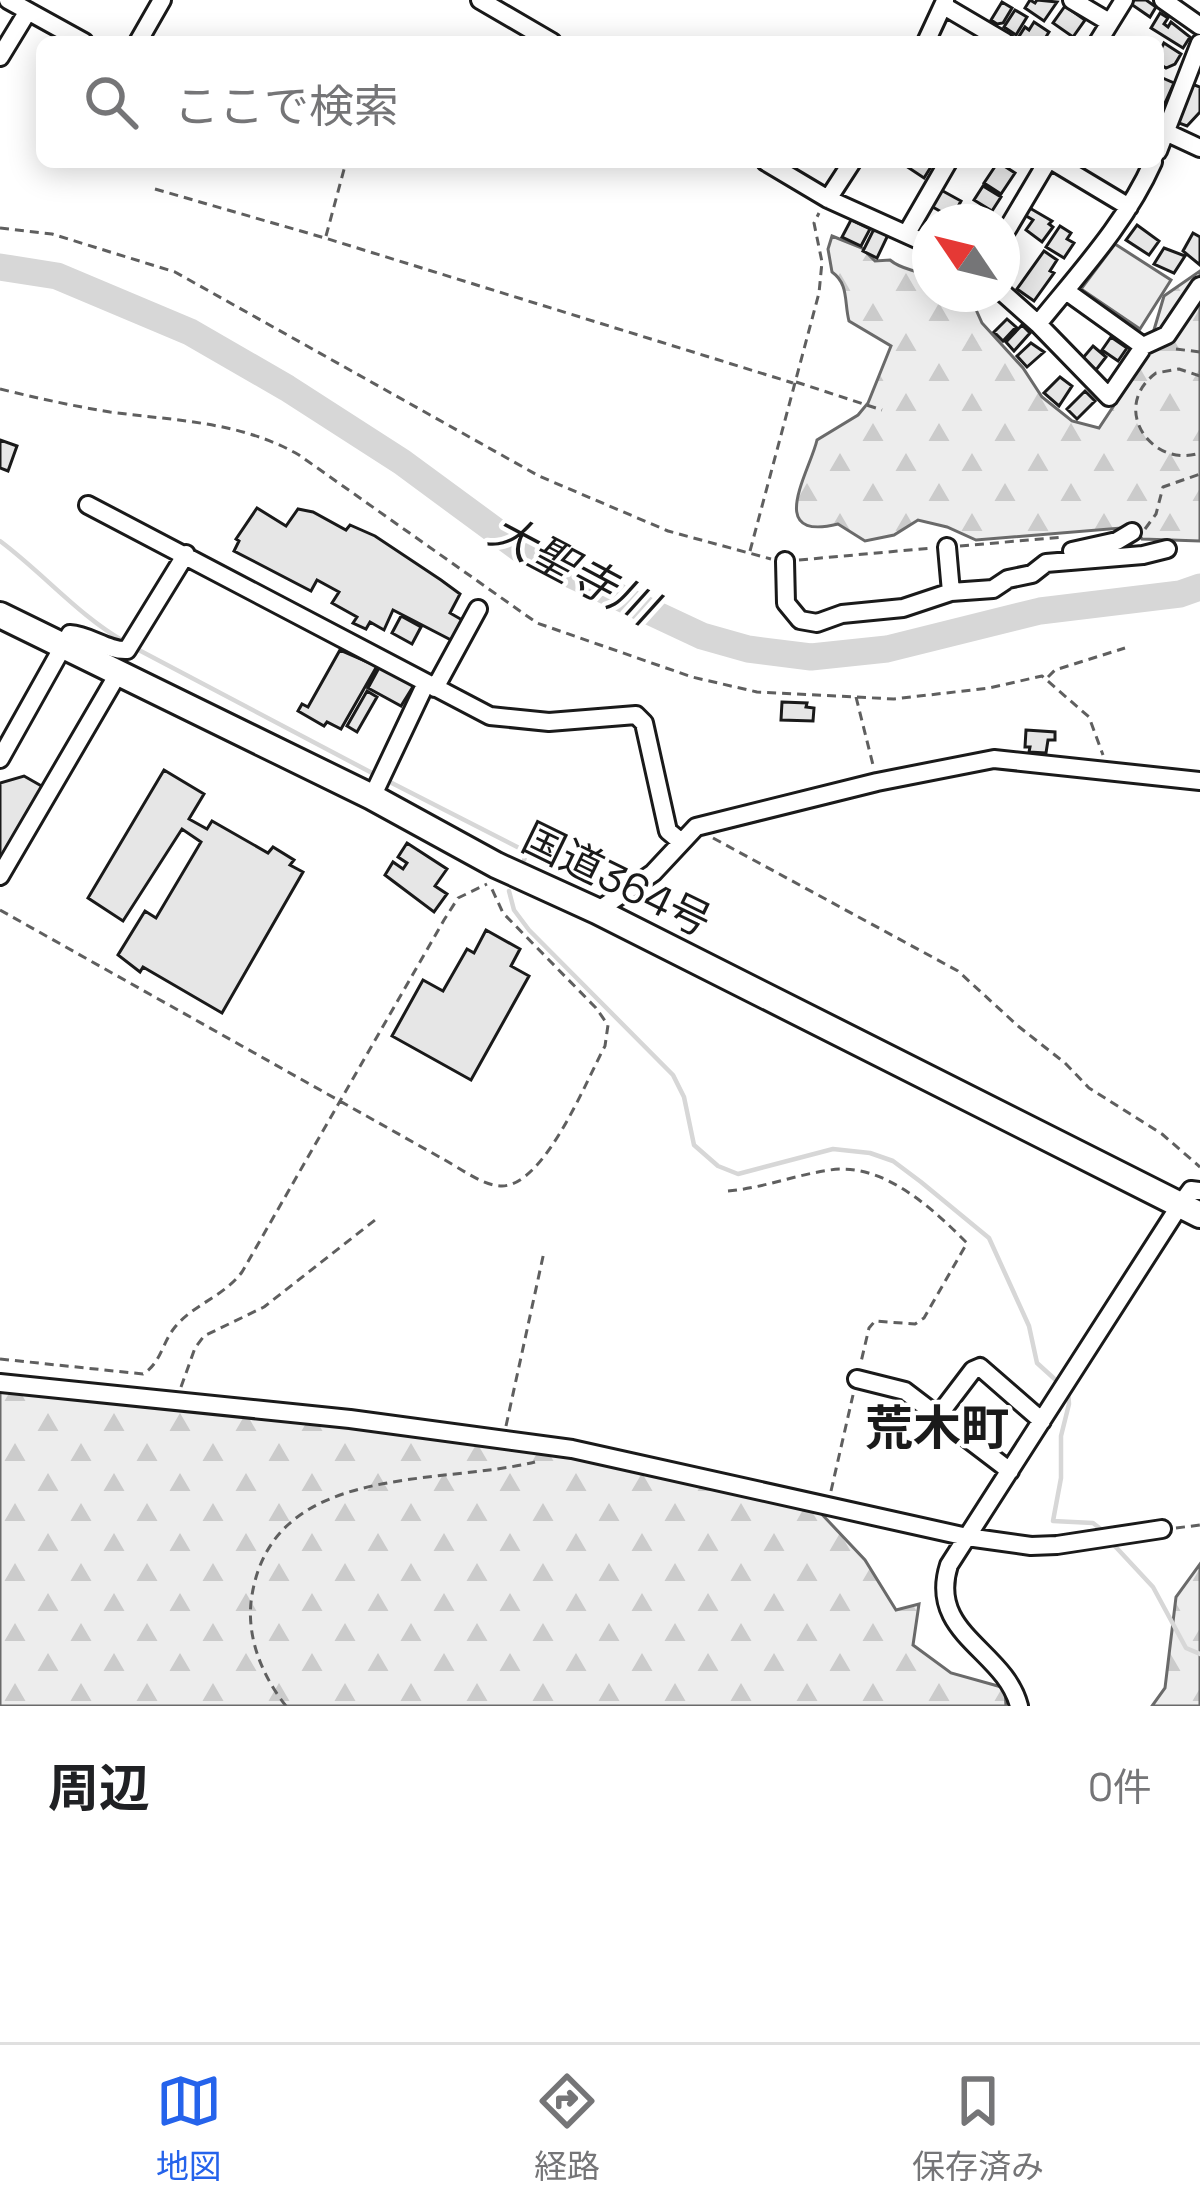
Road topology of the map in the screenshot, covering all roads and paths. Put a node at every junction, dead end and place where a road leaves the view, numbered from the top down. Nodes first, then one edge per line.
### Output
1 (8, 0) edge
2 (162, 0) edge
3 (480, 0) edge
4 (1072, 0) edge
5 (1124, 0) edge
6 (1163, 0) edge
7 (945, 3) edge
8 (28, 11) junction
9 (1109, 22) junction
10 (1200, 26) edge
11 (73, 36) edge
12 (141, 36) edge
13 (541, 36) edge
14 (929, 36) edge
15 (996, 36) edge
16 (1101, 36) edge
17 (1200, 43) edge
18 (0, 57) edge
19 (1164, 125) edge
20 (1164, 131) edge
21 (1200, 148) edge
22 (344, 168) edge
23 (776, 168) edge
24 (848, 168) edge
25 (944, 168) edge
26 (1046, 168) edge
27 (1060, 168) edge
28 (1150, 168) edge
29 (155, 189) dead end
30 (828, 199) junction
31 (1129, 208) junction
32 (1020, 209) edge
33 (0, 228) edge
34 (907, 232) junction
35 (912, 235) edge
36 (325, 238) junction
37 (1200, 286) edge
38 (1066, 291) junction
39 (1020, 308) edge
40 (1038, 324) junction
41 (1150, 344) junction
42 (1200, 352) edge
43 (1200, 376) edge
44 (794, 382) junction
45 (0, 389) edge
46 (883, 410) dead end
47 (1200, 454) edge
48 (1200, 475) edge
49 (88, 506) dead end
50 (1132, 532) joint
51 (1080, 536) dead end
52 (947, 547) junction
53 (1167, 549) dead end
54 (749, 553) junction
55 (186, 554) junction
56 (1072, 560) junction
57 (785, 561) junction
58 (951, 592) junction
59 (478, 609) dead end
60 (0, 615) edge
61 (61, 645) junction
62 (1125, 648) dead end
63 (119, 672) junction
64 (1046, 678) junction
65 (431, 685) junction
66 (856, 696) junction
67 (0, 759) edge
68 (1104, 769) junction
69 (1200, 781) edge
70 (878, 782) junction
71 (372, 797) junction
72 (696, 827) junction
73 (680, 841) junction
74 (0, 876) edge
75 (0, 910) edge
76 (597, 911) junction
77 (341, 1102) junction
78 (1200, 1167) edge
79 (728, 1191) dead end
80 (1193, 1204) edge
81 (375, 1220) dead end
82 (544, 1252) dead end
83 (0, 1359) edge
84 (857, 1379) junction
85 (0, 1383) edge
86 (179, 1400) junction
87 (938, 1416) junction
88 (1042, 1421) junction
89 (503, 1439) junction
90 (532, 1462) dead end
91 (1010, 1471) junction
92 (828, 1504) junction
93 (1200, 1525) edge
94 (1162, 1529) joint
95 (967, 1537) junction
96 (286, 1706) edge
97 (1019, 1706) edge

1 - 8 street
2 - 12 street
3 - 13 street
4 - 9 street
5 - 9 street
6 - 10 street
7 - 14 street
7 - 15 street
8 - 11 street
8 - 18 street
9 - 16 street
17 - 19 street
20 - 21 street
22 - 36 path
23 - 30 street
24 - 30 street
25 - 34 street
26 - 32 street
27 - 31 street
28 - 31 street
29 - 36 path
30 - 34 street
30 - 44 path
31 - 38 street
33 - 54 path
34 - 35 street
36 - 44 path
37 - 41 street
38 - 40 street
38 - 41 street
39 - 40 street
40 - 41 street
41 - 42 path
43 - 47 path
44 - 46 path
44 - 54 path
45 - 66 path
48 - 50 path
49 - 55 street
50 - 56 street
51 - 52 path
52 - 57 path
52 - 58 street
53 - 56 street
54 - 57 path
55 - 61 street
55 - 65 street
56 - 58 street
57 - 58 street
59 - 65 street
60 - 61 highway, 国道364号
61 - 63 highway, 国道364号
61 - 67 street
62 - 64 path
63 - 71 highway, 国道364号
63 - 74 street
64 - 66 path
64 - 68 path
65 - 71 street
65 - 73 street
66 - 70 path
68 - 69 street
68 - 70 street
70 - 72 street
71 - 76 highway, 国道364号
72 - 73 street
72 - 78 path
73 - 76 street
75 - 77 path
76 - 80 highway, 国道364号
77 - 77 path
77 - 83 path
79 - 84 path
80 - 88 street
81 - 86 path
82 - 89 path
84 - 87 street
84 - 92 path
85 - 86 street
86 - 89 street
87 - 88 street
87 - 91 street
88 - 91 street
89 - 92 street
90 - 96 path
91 - 95 street
92 - 95 street
93 - 94 path
94 - 95 street
95 - 97 street

